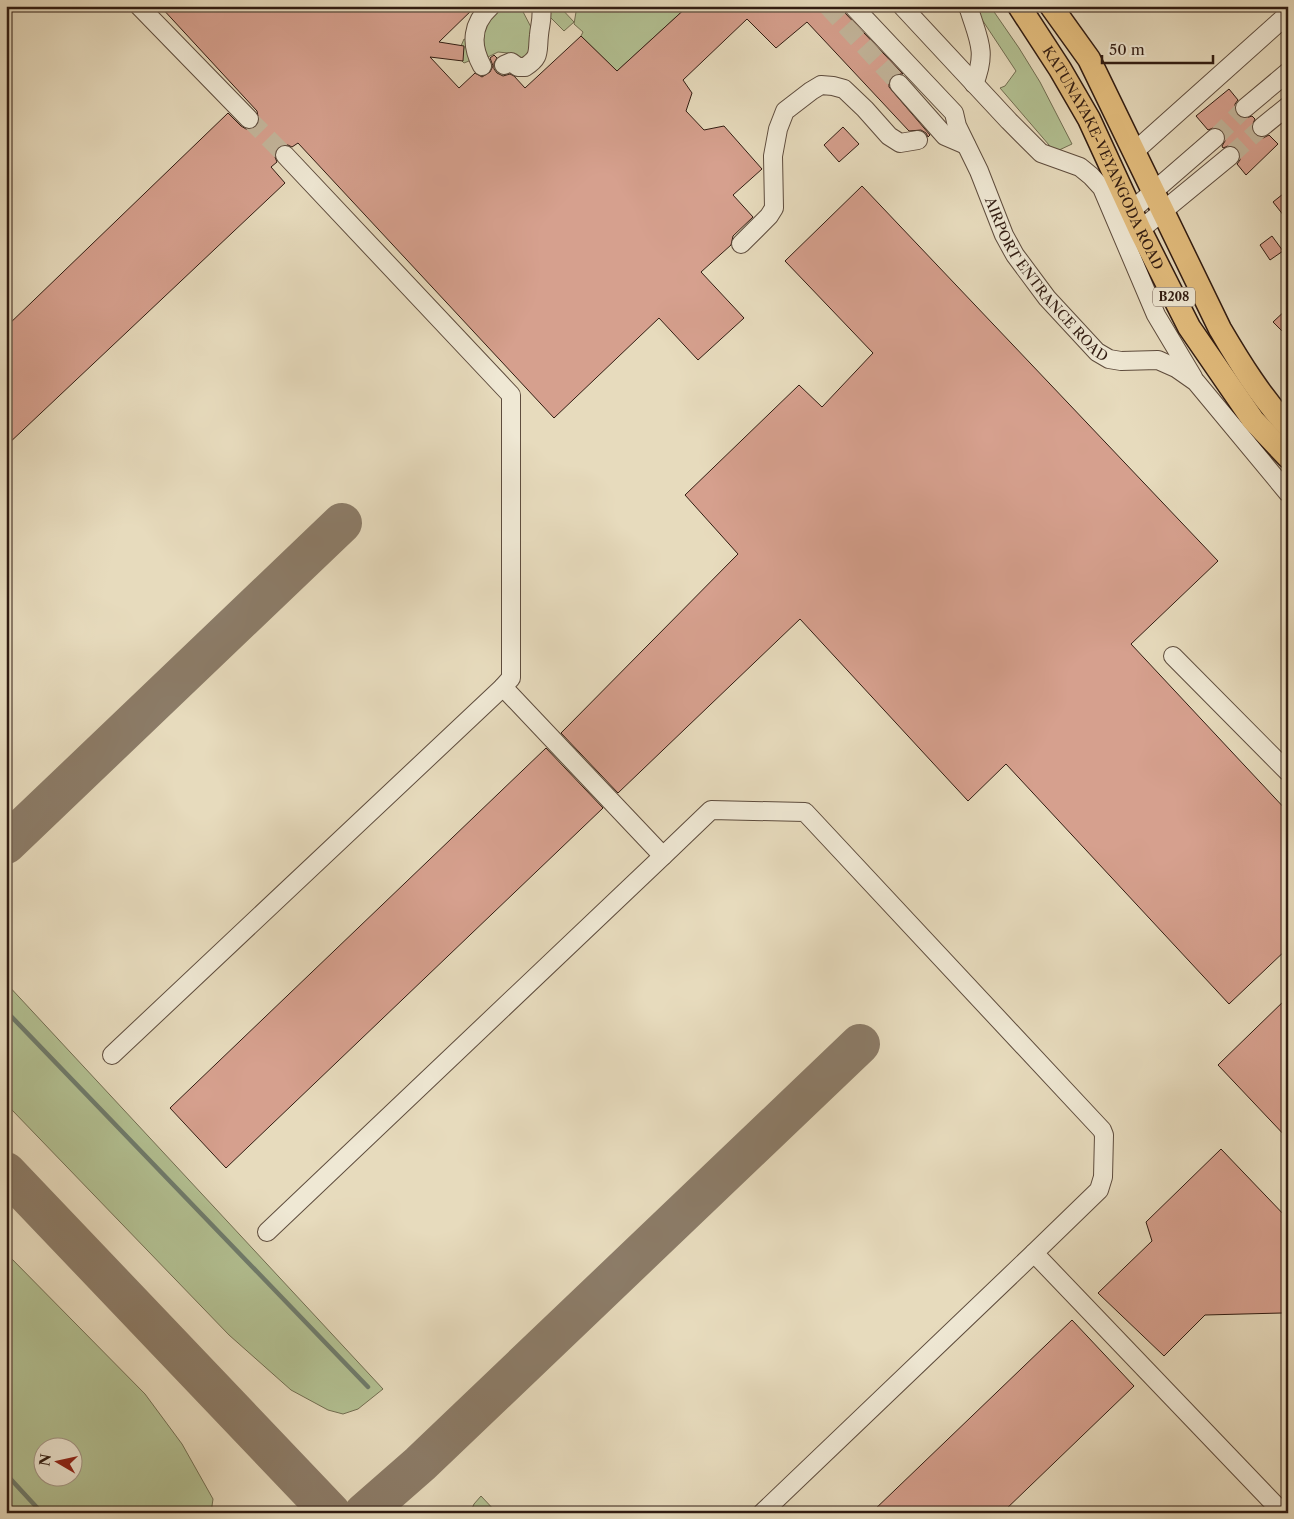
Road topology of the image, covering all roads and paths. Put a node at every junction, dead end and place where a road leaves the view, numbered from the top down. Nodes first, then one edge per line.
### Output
1 (139, 6) edge
2 (491, 6) edge
3 (542, 6) edge
4 (853, 6) edge
5 (902, 6) edge
6 (967, 6) edge
7 (1019, 6) edge
8 (1051, 6) edge
9 (1288, 14) edge
10 (504, 65) dead end
11 (482, 66) dead end
12 (1288, 72) edge
13 (899, 84) tunnel mouth
14 (974, 84) junction
15 (1288, 106) edge
16 (1245, 108) tunnel mouth
17 (249, 119) tunnel mouth
18 (1262, 127) tunnel mouth
19 (930, 135) junction
20 (1215, 138) tunnel mouth
21 (966, 145) junction
22 (1135, 151) junction
23 (285, 155) tunnel mouth
24 (1230, 156) tunnel mouth
25 (1158, 201) junction
26 (1136, 220) junction
27 (741, 244) dead end
28 (1196, 382) junction
29 (1288, 426) edge
30 (1288, 457) edge
31 (1288, 493) edge
32 (1173, 656) dead end
33 (503, 687) junction
34 (1288, 772) edge
35 (663, 856) junction
36 (112, 1055) dead end
37 (267, 1232) dead end
38 (1034, 1253) junction
39 (762, 1513) edge
40 (1284, 1513) edge

1 - 17 lane
2 - 11 lane
3 - 10 lane
4 - 21 lane, AIRPORT ENTRANCE ROAD
5 - 14 lane
6 - 14 lane
7 - 26 main road, KATUNAYAKE-VEYANGODA ROAD / B208
8 - 22 main road, KATUNAYAKE-VEYANGODA ROAD / B208
9 - 22 lane
12 - 16 lane
13 - 19 lane
14 - 28 lane
15 - 18 lane
19 - 21 lane
19 - 27 lane
20 - 25 lane
21 - 28 lane, AIRPORT ENTRANCE ROAD
22 - 25 main road, KATUNAYAKE-VEYANGODA ROAD / B208
23 - 33 lane
24 - 25 lane
25 - 26 lane
25 - 29 main road, KATUNAYAKE-VEYANGODA ROAD / B208
26 - 30 main road, KATUNAYAKE-VEYANGODA ROAD / B208
28 - 31 lane, AIRPORT ENTRANCE ROAD
32 - 34 lane
33 - 35 lane
33 - 36 lane
35 - 37 lane
35 - 38 lane
38 - 39 lane
38 - 40 lane

